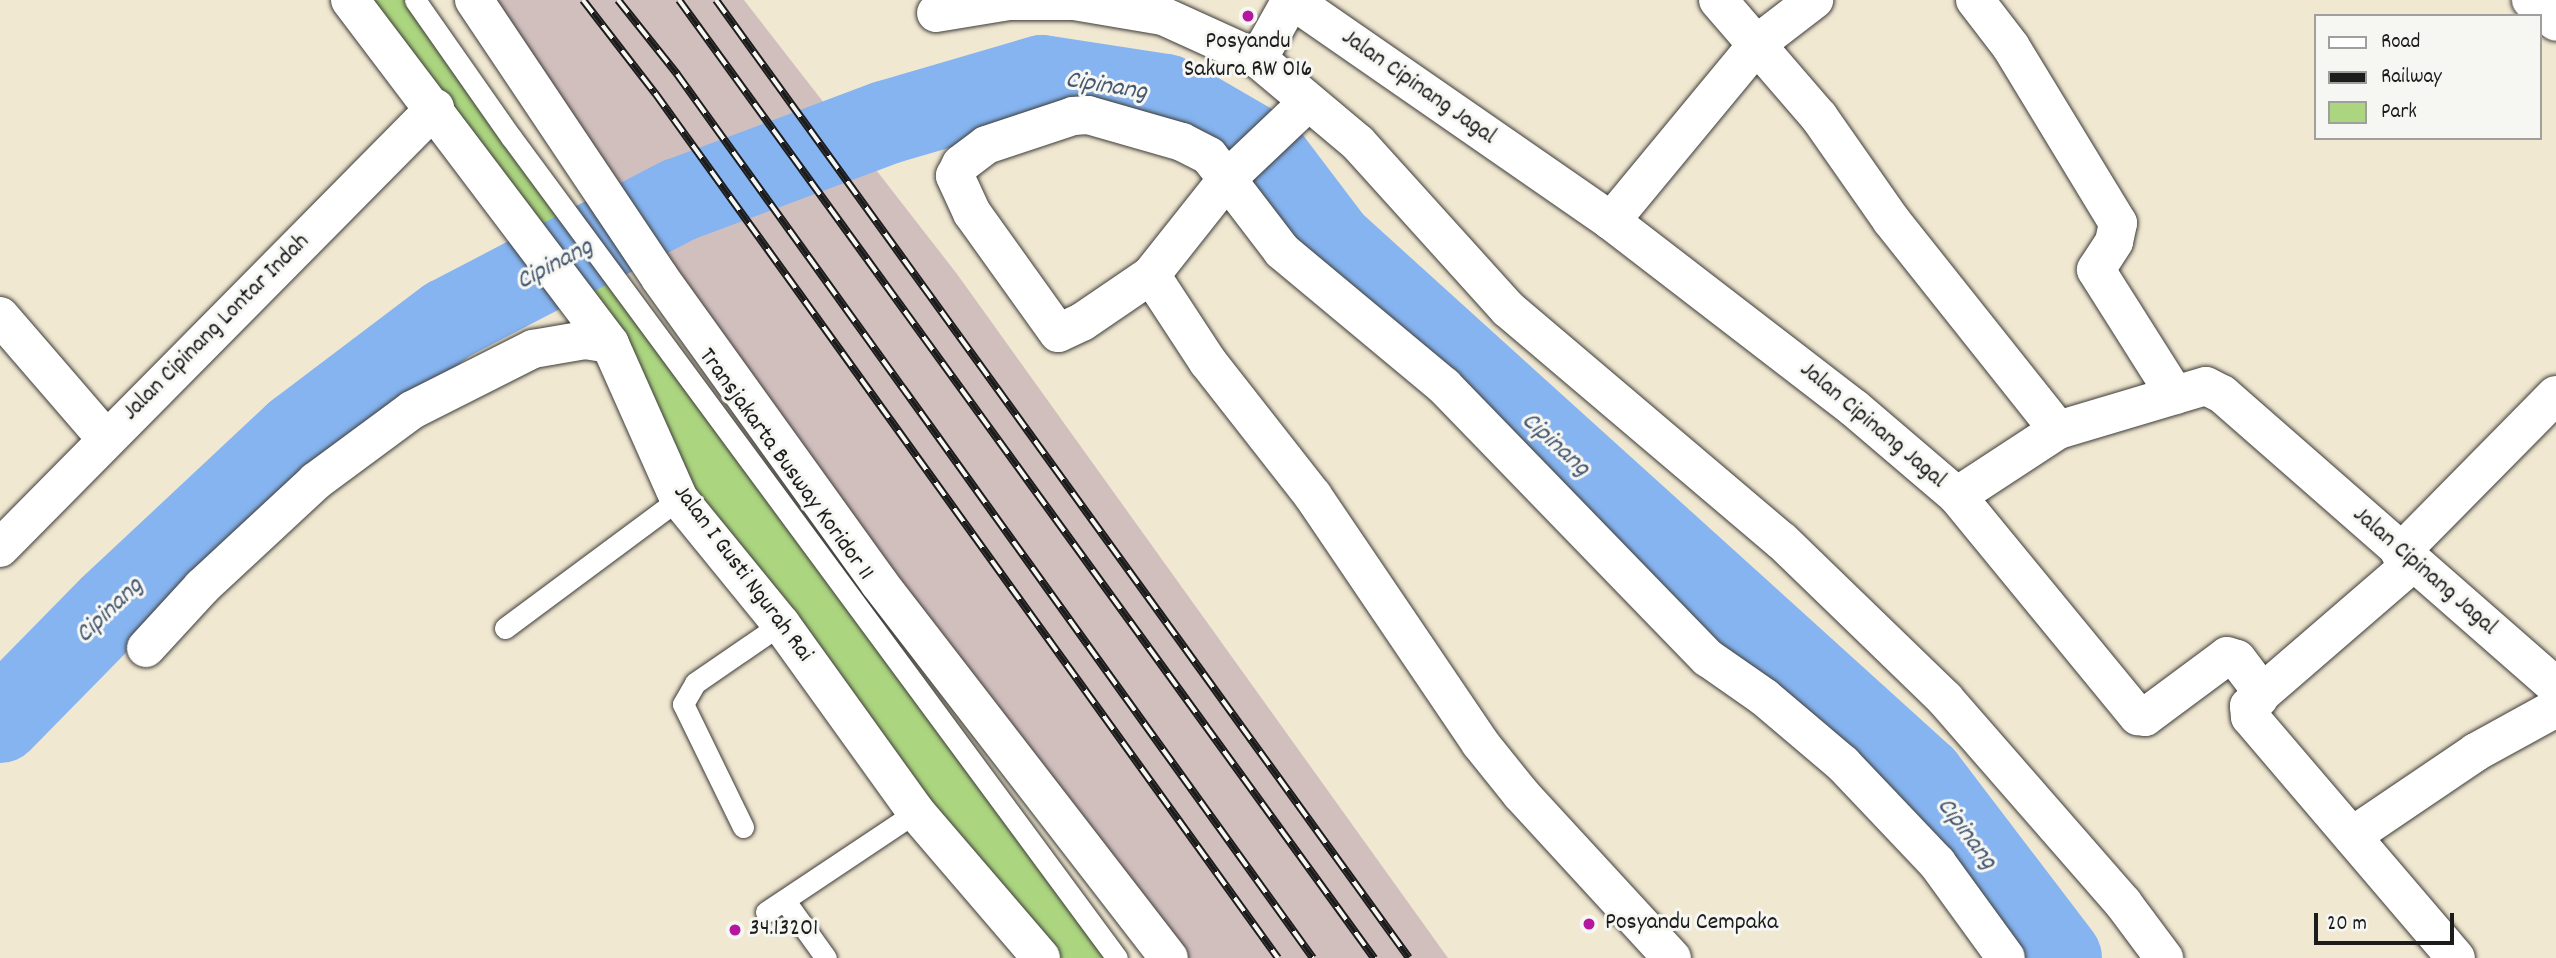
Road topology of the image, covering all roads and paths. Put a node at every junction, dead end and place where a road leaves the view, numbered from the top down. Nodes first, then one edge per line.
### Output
1 (350, 0) edge
2 (415, 0) edge
3 (474, 0) edge
4 (1292, 0) edge
5 (1718, 0) edge
6 (1814, 0) edge
7 (1975, 0) edge
8 (2531, 0) edge
9 (936, 13) dead end
10 (2556, 22) edge
11 (1758, 43) junction
12 (1258, 58) junction
13 (435, 108) junction
14 (1294, 117) junction
15 (1231, 176) junction
16 (1611, 221) junction
17 (1151, 275) junction
18 (0, 316) edge
19 (610, 344) junction
20 (2175, 395) junction
21 (2556, 395) edge
22 (2058, 430) junction
23 (106, 439) junction
24 (1957, 496) junction
25 (679, 499) junction
26 (0, 548) edge
27 (2407, 558) junction
28 (781, 624) junction
29 (505, 628) dead end
30 (146, 648) dead end
31 (2556, 686) edge
32 (2261, 694) junction
33 (2556, 708) edge
34 (916, 812) junction
35 (743, 827) dead end
36 (2352, 836) junction
37 (785, 901) junction
38 (766, 912) dead end
39 (826, 958) edge
40 (1041, 958) edge
41 (1116, 958) edge
42 (1168, 958) edge
43 (1672, 958) edge
44 (2006, 958) edge
45 (2164, 958) edge
46 (2456, 958) edge

1 - 13 street, Jalan I Gusti Ngurah Rai
2 - 41 lane, Transjakarta Busway Koridor 11
3 - 42 street
4 - 12 street
4 - 16 street, Jalan Cipinang Jagal
5 - 11 street
6 - 11 street
7 - 20 street
8 - 10 street
9 - 12 street
11 - 16 street
11 - 22 street
12 - 14 street
13 - 19 street, Jalan I Gusti Ngurah Rai
13 - 23 street, Jalan Cipinang Lontar Indah
14 - 15 street
14 - 45 street
15 - 17 street
15 - 17 street
15 - 44 street
16 - 24 street, Jalan Cipinang Jagal
17 - 43 street
18 - 23 street
19 - 25 street, Jalan I Gusti Ngurah Rai
19 - 30 street
20 - 22 street, Jalan Cipinang Jagal
20 - 27 street, Jalan Cipinang Jagal
21 - 27 street
22 - 24 street, Jalan Cipinang Jagal
23 - 26 street, Jalan Cipinang Lontar Indah
24 - 32 street
25 - 28 street, Jalan I Gusti Ngurah Rai
25 - 29 lane
27 - 31 street, Jalan Cipinang Jagal
27 - 32 street
28 - 34 street, Jalan I Gusti Ngurah Rai
28 - 35 lane
32 - 36 street
33 - 36 street
34 - 37 lane
34 - 40 street, Jalan I Gusti Ngurah Rai
36 - 46 street
37 - 38 lane
37 - 39 lane

